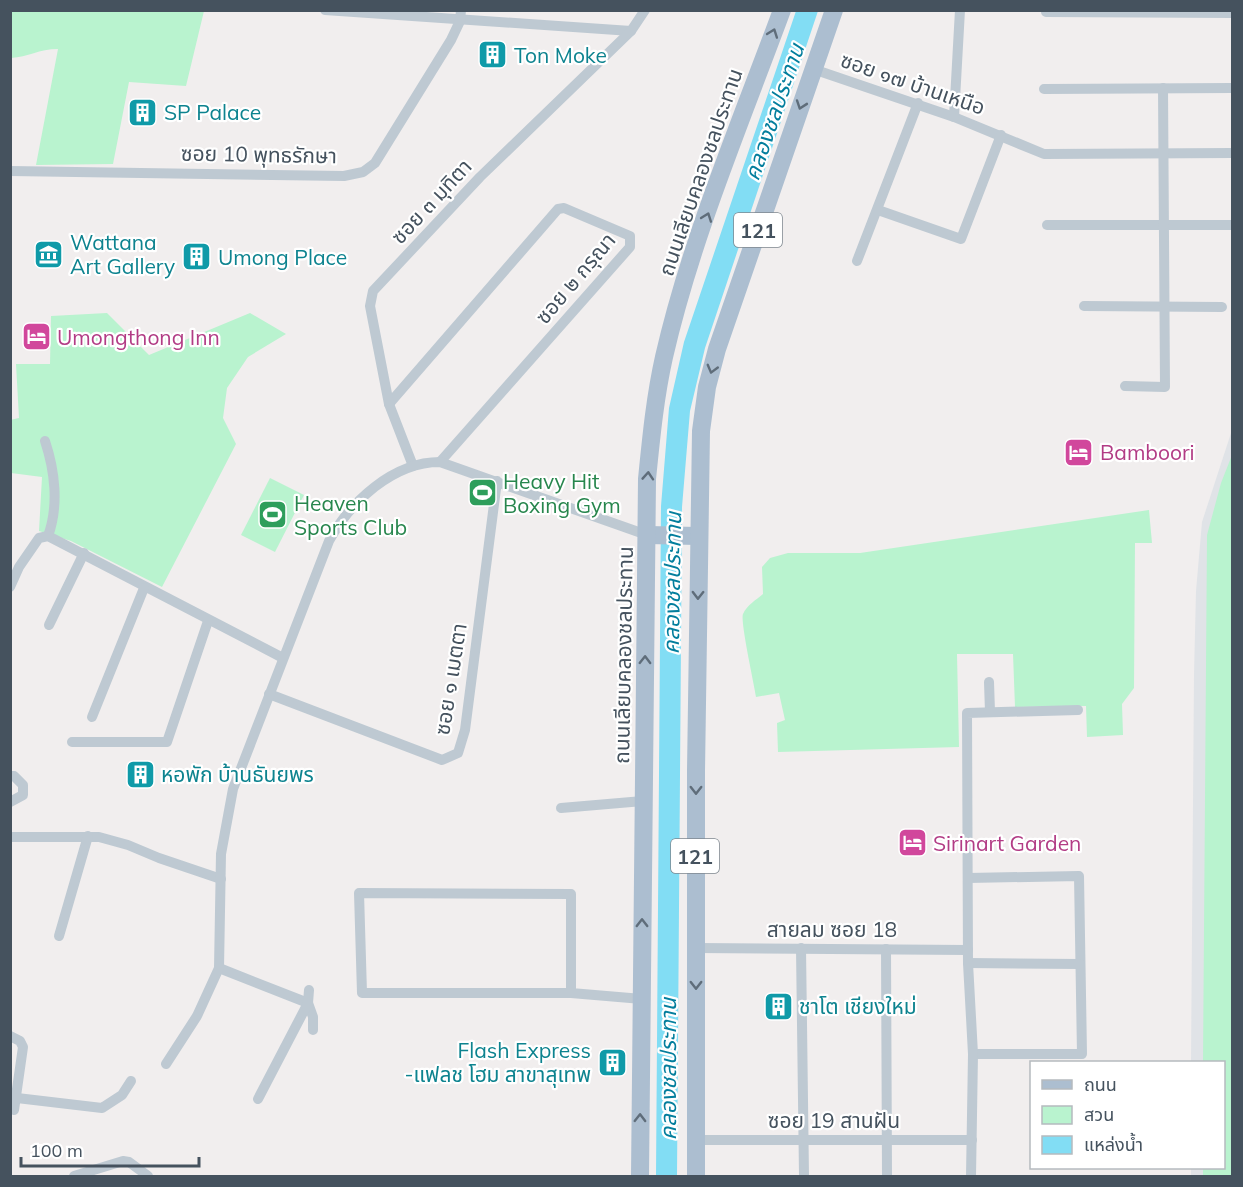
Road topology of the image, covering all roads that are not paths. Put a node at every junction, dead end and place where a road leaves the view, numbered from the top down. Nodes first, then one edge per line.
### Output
1 (325, 10) edge
2 (645, 10) edge
3 (782, 10) edge
4 (834, 10) edge
5 (960, 10) edge
6 (1053, 12) edge
7 (1233, 13) edge
8 (461, 16) edge
9 (632, 31) junction
10 (813, 69) junction
11 (1163, 88) junction
12 (1233, 88) edge
13 (1044, 89) dead end
14 (918, 104) junction
15 (954, 117) junction
16 (1001, 135) junction
17 (1164, 153) junction
18 (1233, 153) edge
19 (10, 171) edge
20 (878, 210) junction
21 (1047, 225) dead end
22 (1164, 225) junction
23 (1233, 225) edge
24 (857, 261) dead end
25 (1084, 306) dead end
26 (1165, 306) junction
27 (1222, 306) dead end
28 (1125, 386) dead end
29 (389, 404) junction
30 (45, 441) dead end
31 (440, 462) junction
32 (413, 466) junction
33 (496, 481) junction
34 (651, 535) junction
35 (692, 536) junction
36 (48, 537) junction
37 (84, 553) junction
38 (15, 566) edge
39 (10, 587) edge
40 (144, 588) junction
41 (208, 621) junction
42 (49, 626) dead end
43 (283, 658) junction
44 (989, 682) dead end
45 (269, 694) junction
46 (1077, 710) dead end
47 (990, 712) junction
48 (92, 717) dead end
49 (72, 742) dead end
50 (10, 776) edge
51 (643, 801) junction
52 (10, 802) edge
53 (561, 808) dead end
54 (88, 836) junction
55 (10, 837) edge
56 (968, 878) junction
57 (221, 879) junction
58 (59, 936) dead end
59 (696, 948) junction
60 (801, 948) junction
61 (886, 949) junction
62 (968, 950) junction
63 (968, 963) junction
64 (1080, 964) junction
65 (219, 968) junction
66 (309, 990) dead end
67 (572, 993) junction
68 (642, 999) junction
69 (308, 1003) junction
70 (313, 1030) dead end
71 (10, 1036) edge
72 (973, 1054) junction
73 (166, 1064) dead end
74 (131, 1082) dead end
75 (17, 1098) junction
76 (258, 1100) dead end
77 (10, 1109) edge
78 (804, 1139) junction
79 (887, 1139) junction
80 (697, 1140) junction
81 (972, 1140) junction
82 (74, 1176) edge
83 (148, 1176) edge
84 (640, 1176) edge
85 (696, 1176) edge
86 (804, 1176) edge
87 (887, 1176) edge
88 (971, 1176) edge

1 - 8 street
2 - 9 street, ซอย ๓ มุทิตา
34 -> 3 main road, ถนนเลียบคลองชลประทาน / 121
4 - 10 main road, 121
5 - 15 street
6 - 7 street
8 - 9 street
8 - 19 street, ซอย 10 พุทธรักษา
9 - 29 street, ซอย ๓ มุทิตา
10 - 14 street, ซอย ๑๗ บ้านเหนือ
10 -> 35 main road, 121
11 - 12 street
11 - 13 street
11 - 17 street
14 - 15 street, ซอย ๑๗ บ้านเหนือ
14 - 20 street
15 - 16 street, ซอย ๑๗ บ้านเหนือ
16 - 17 street, ซอย ๑๗ บ้านเหนือ
16 - 20 street
17 - 18 street, ซอย ๑๗ บ้านเหนือ
17 - 22 street
20 - 24 street
21 - 22 street
22 - 23 street
22 - 26 street
25 - 26 street
26 - 27 street
26 - 28 street
29 - 31 street, ซอย ๒ กรุณา
29 - 32 street, ซอย ๓ มุทิตา
30 - 36 street
31 - 32 street
31 - 33 street
32 - 43 street
33 - 34 street
33 - 45 street, ซอย ๑ เมตตา
34 - 35 main road
51 -> 34 main road, ถนนเลียบคลองชลประทาน / 121
35 -> 59 main road, 121
36 - 37 street
36 - 38 street
37 - 40 street
37 - 42 street
38 - 39 street
40 - 41 street
40 - 48 street
41 - 43 street
41 - 49 street
43 - 45 street
44 - 47 street
45 - 57 street
46 - 47 street
47 - 56 street
50 - 52 street
51 - 53 street
68 -> 51 main road, ถนนเลียบคลองชลประทาน / 121
54 - 55 street
54 - 57 street
54 - 58 street
56 - 62 street
56 - 64 street
57 - 65 street
59 - 60 street, สายลม ซอย 18
59 -> 80 main road, 121
60 - 61 street, สายลม ซอย 18
60 - 78 street
61 - 62 street, สายลม ซอย 18
61 - 79 street
62 - 63 street
63 - 64 street
63 - 72 street
64 - 72 street
65 - 69 street
65 - 73 street
66 - 69 street
67 - 67 street
67 - 68 street
84 -> 68 main road, ถนนเลียบคลองชลประทาน / 121
69 - 70 street
69 - 76 street
71 - 75 street
72 - 81 street
74 - 75 street
75 - 77 street
78 - 79 street, ซอย 19 สานฝัน
78 - 80 street, ซอย 19 สานฝัน
78 - 86 street
79 - 81 street, ซอย 19 สานฝัน
79 - 87 street
80 - 85 main road, 121
81 - 88 street
82 - 83 street

